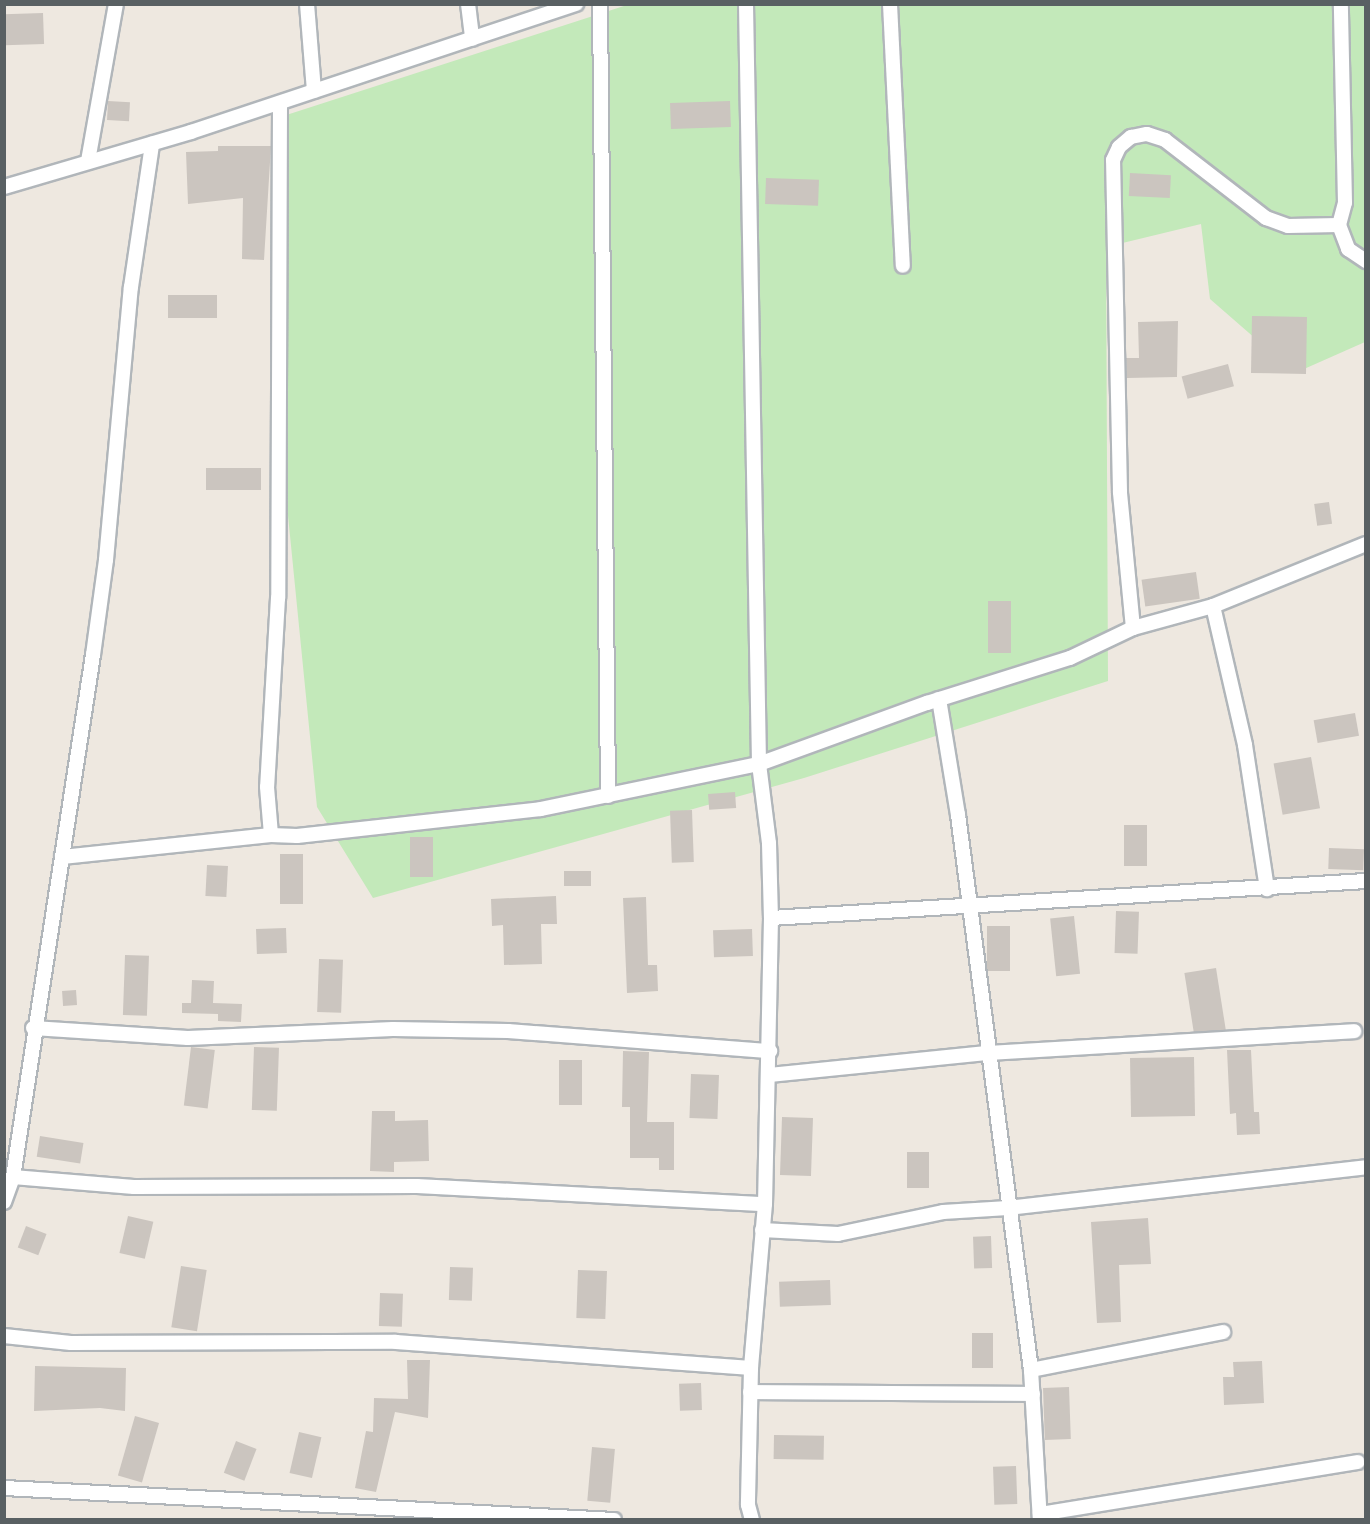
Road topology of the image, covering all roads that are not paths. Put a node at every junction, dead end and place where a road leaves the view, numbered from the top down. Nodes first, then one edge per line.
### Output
1 (116, 4) edge
2 (307, 4) edge
3 (468, 4) edge
4 (576, 4) edge
5 (600, 4) edge
6 (746, 4) edge
7 (890, 4) edge
8 (1341, 4) edge
9 (472, 39) junction
10 (314, 91) junction
11 (280, 103) junction
12 (152, 144) junction
13 (88, 161) junction
14 (4, 187) edge
15 (1339, 225) junction
16 (1365, 261) edge
17 (903, 266) dead end
18 (1365, 544) edge
19 (1213, 606) junction
20 (1133, 628) junction
21 (939, 699) junction
22 (759, 764) junction
23 (608, 796) junction
24 (271, 835) junction
25 (62, 857) junction
26 (1365, 881) edge
27 (1267, 889) junction
28 (970, 907) junction
29 (771, 918) junction
30 (33, 1028) junction
31 (1354, 1031) dead end
32 (770, 1051) junction
33 (987, 1053) junction
34 (769, 1075) junction
35 (1365, 1167) edge
36 (13, 1177) junction
37 (4, 1202) edge
38 (765, 1204) junction
39 (1008, 1208) junction
40 (762, 1230) junction
41 (1223, 1332) dead end
42 (4, 1336) edge
43 (751, 1368) junction
44 (1031, 1370) junction
45 (750, 1392) junction
46 (1033, 1394) junction
47 (1358, 1462) dead end
48 (4, 1488) edge
49 (1040, 1517) edge
50 (614, 1520) edge
51 (752, 1520) edge

1 - 13 street
2 - 10 street
3 - 9 street
4 - 9 street
5 - 23 street
6 - 22 street
7 - 17 street
8 - 15 street
9 - 10 street
10 - 11 street
11 - 12 street
11 - 24 street
12 - 13 street
12 - 25 street
13 - 14 street
15 - 16 street
15 - 20 street
18 - 19 street
19 - 20 street
19 - 27 street
20 - 21 street
21 - 22 street
21 - 28 street
22 - 23 street
22 - 29 street
23 - 24 street
24 - 25 street
25 - 30 street
26 - 27 street
27 - 28 street
28 - 29 street
28 - 33 street
29 - 32 street
30 - 32 street
30 - 36 street
31 - 33 street
32 - 34 street
33 - 34 street
33 - 39 street
34 - 38 street
35 - 39 street
36 - 37 street
36 - 38 street
38 - 40 street
39 - 40 street
39 - 44 street
40 - 43 street
41 - 44 street
42 - 43 street
43 - 45 street
44 - 46 street
45 - 46 street
45 - 51 street
46 - 49 street
47 - 49 street
48 - 50 street

